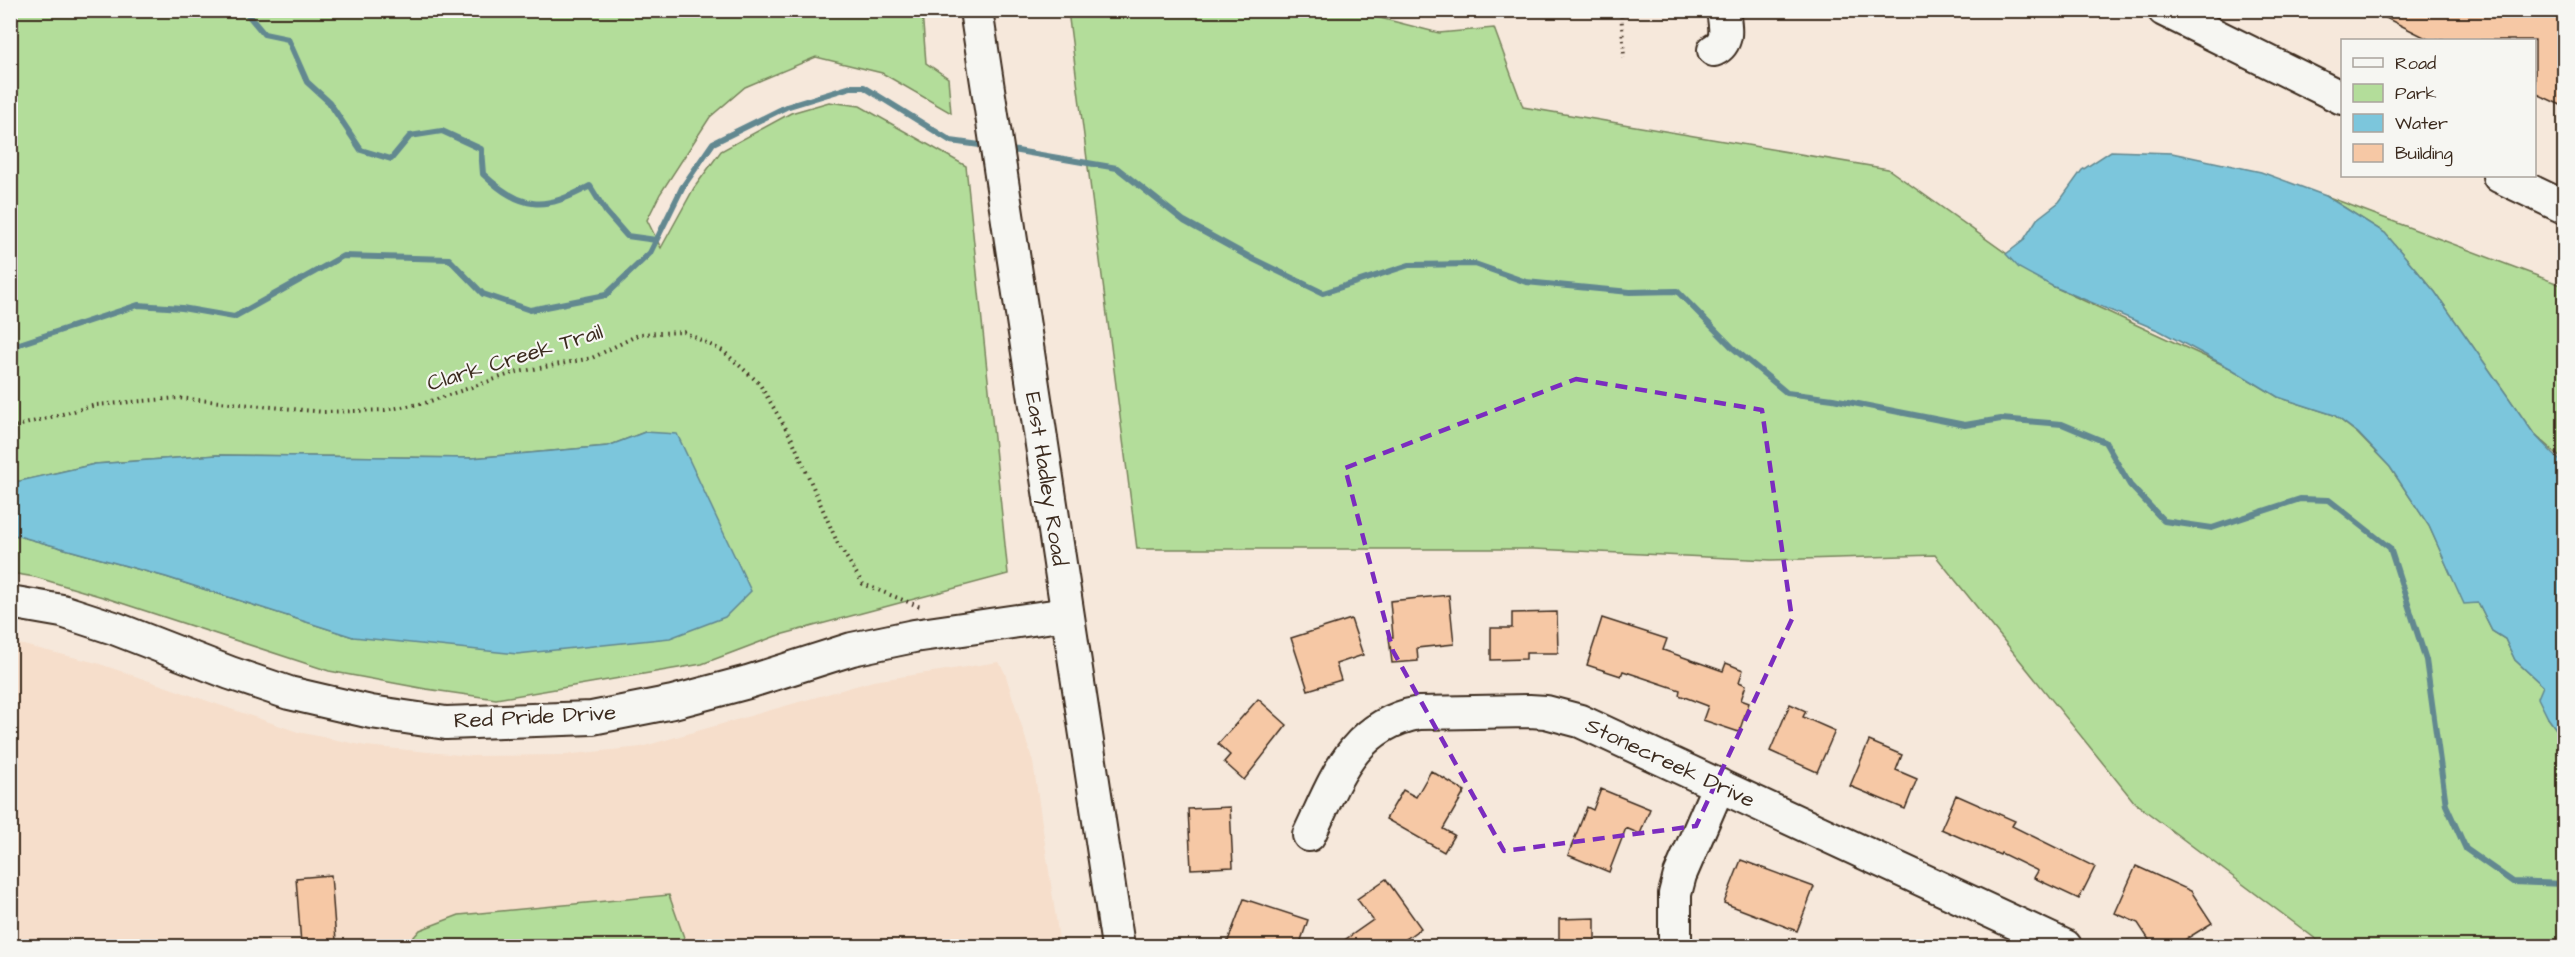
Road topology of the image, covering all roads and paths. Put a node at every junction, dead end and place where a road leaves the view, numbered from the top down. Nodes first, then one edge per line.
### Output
1 (976, 10) edge
2 (1621, 10) edge
3 (1724, 10) edge
4 (2164, 10) edge
5 (1714, 50) dead end
6 (1624, 58) dead end
7 (2341, 97) edge
8 (2501, 177) edge
9 (2565, 207) edge
10 (10, 428) edge
11 (10, 602) edge
12 (933, 607) dead end
13 (1067, 614) junction
14 (1719, 785) junction
15 (1309, 835) dead end
16 (1118, 946) edge
17 (1675, 946) edge
18 (2065, 946) edge

1 - 13 street, East Hadley Road
2 - 6 path
3 - 5 street
4 - 7 street
8 - 9 street
10 - 12 path, Clark Creek Trail
11 - 13 street, Red Pride Drive
13 - 16 street, East Hadley Road
14 - 15 street, Stonecreek Drive
14 - 17 street
14 - 18 street, Stonecreek Drive

